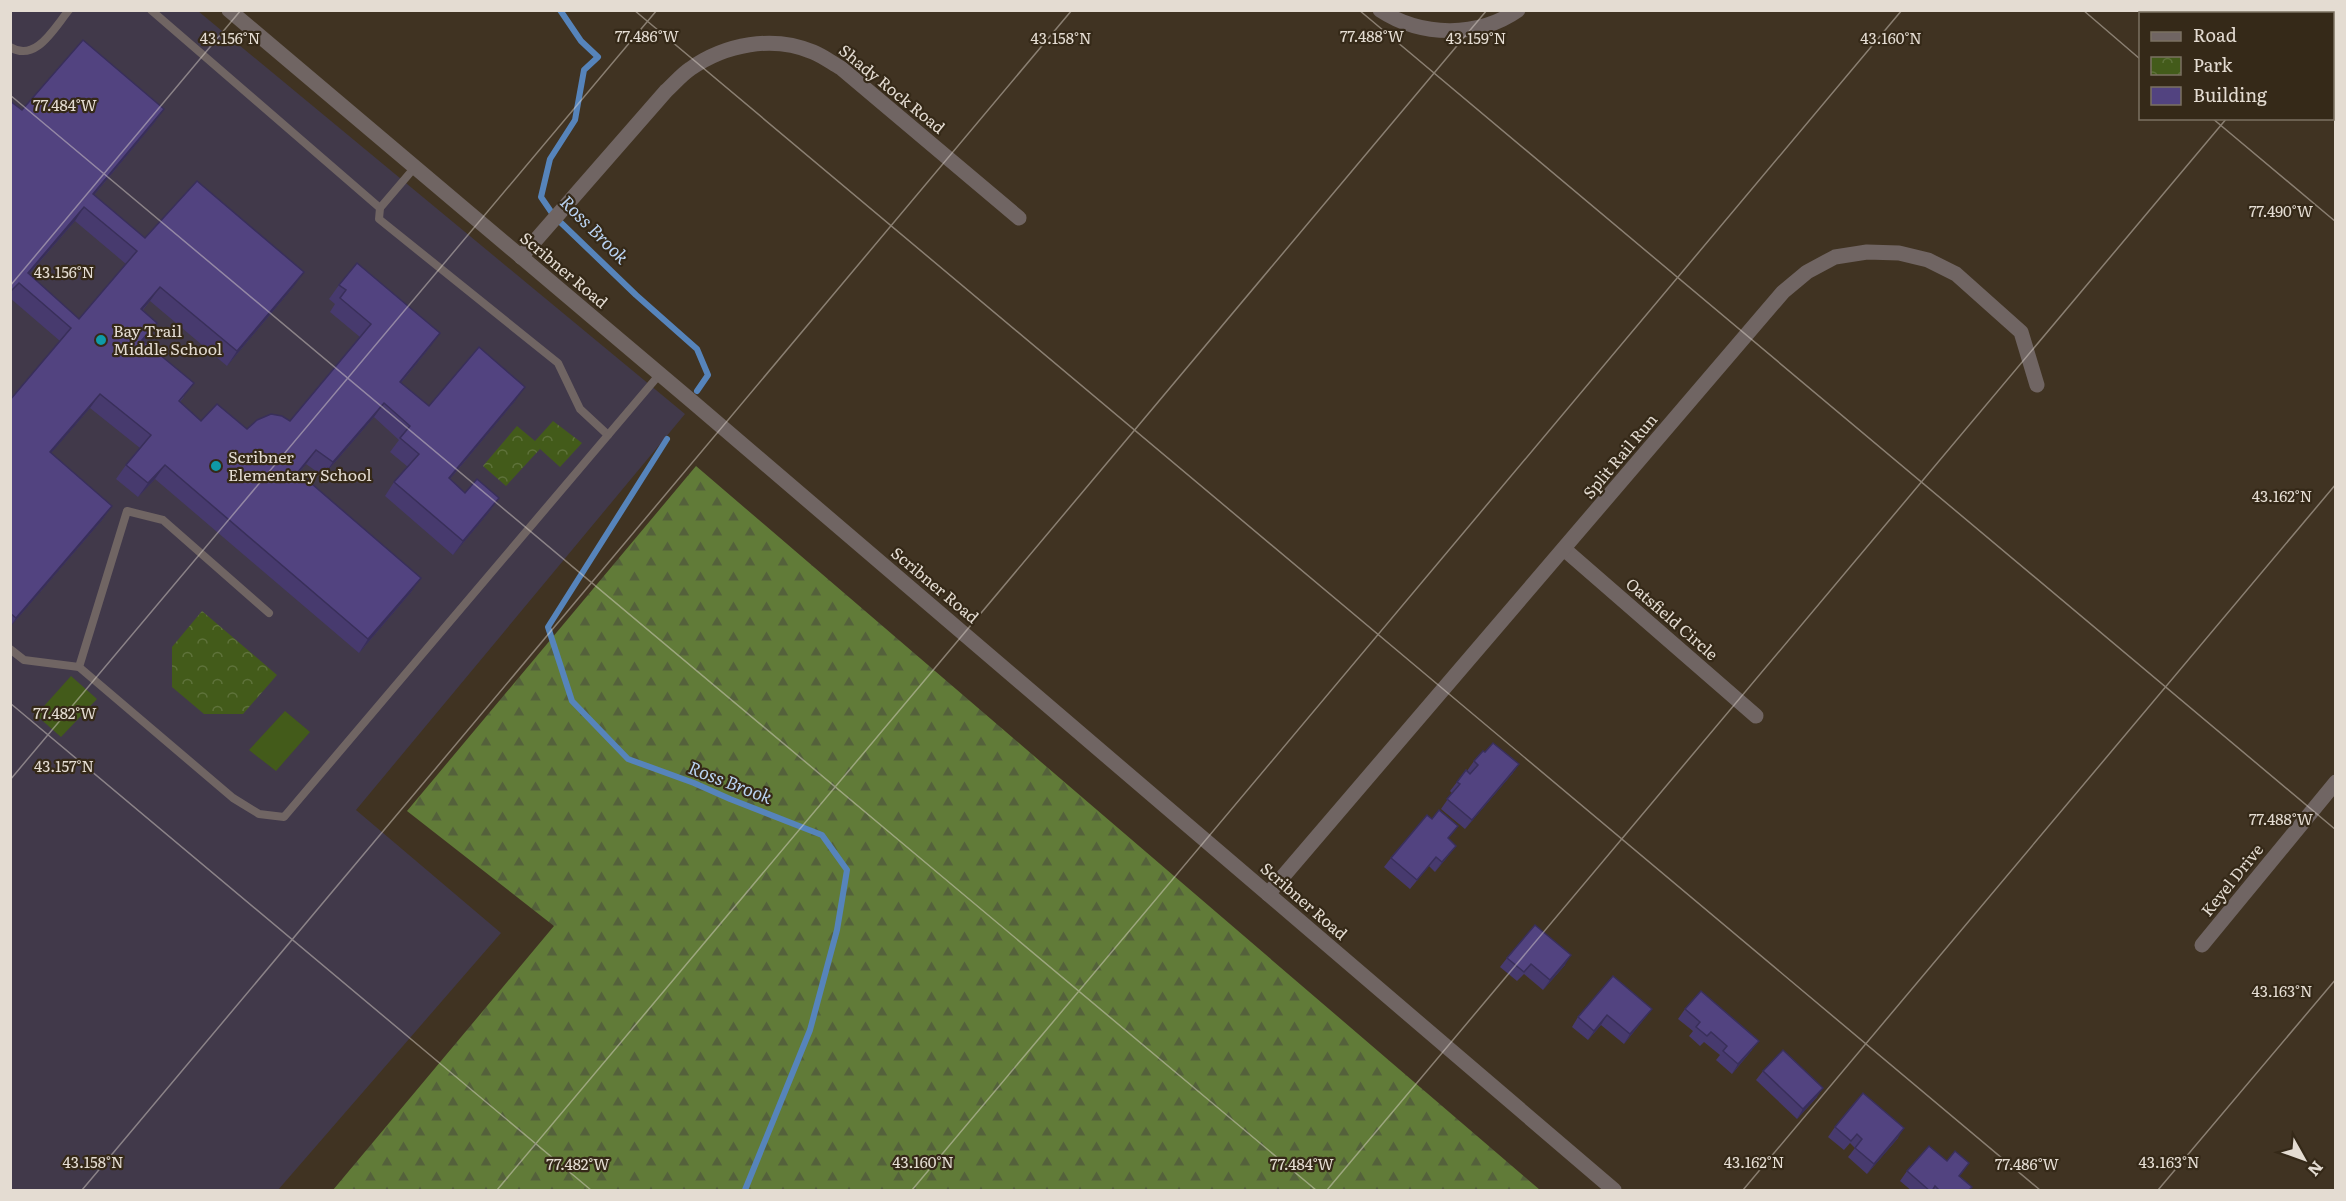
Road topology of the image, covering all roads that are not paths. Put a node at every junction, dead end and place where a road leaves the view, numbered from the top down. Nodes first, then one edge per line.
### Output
1 (69, 10) edge
2 (151, 10) edge
3 (229, 10) edge
4 (1380, 10) edge
5 (1518, 10) edge
6 (10, 47) edge
7 (415, 167) junction
8 (380, 208) junction
9 (1019, 218) dead end
10 (521, 257) junction
11 (659, 375) junction
12 (2037, 385) dead end
13 (608, 435) junction
14 (1564, 549) junction
15 (269, 612) dead end
16 (10, 649) edge
17 (79, 667) junction
18 (1756, 716) dead end
19 (2336, 782) edge
20 (1268, 894) junction
21 (2202, 945) dead end
22 (1614, 1191) edge

1 - 6 lane
2 - 8 lane
3 - 7 street, Scribner Road
4 - 5 street
7 - 8 lane
7 - 10 street, Scribner Road
8 - 13 lane
9 - 10 street, Shady Rock Road
10 - 11 street, Scribner Road
11 - 13 lane
11 - 20 street, Scribner Road
12 - 14 street, Split Rail Run
13 - 17 lane
14 - 18 street, Oatsfield Circle
14 - 20 street, Split Rail Run
15 - 17 lane
16 - 17 lane
19 - 21 street, Keyel Drive
20 - 22 street, Scribner Road

